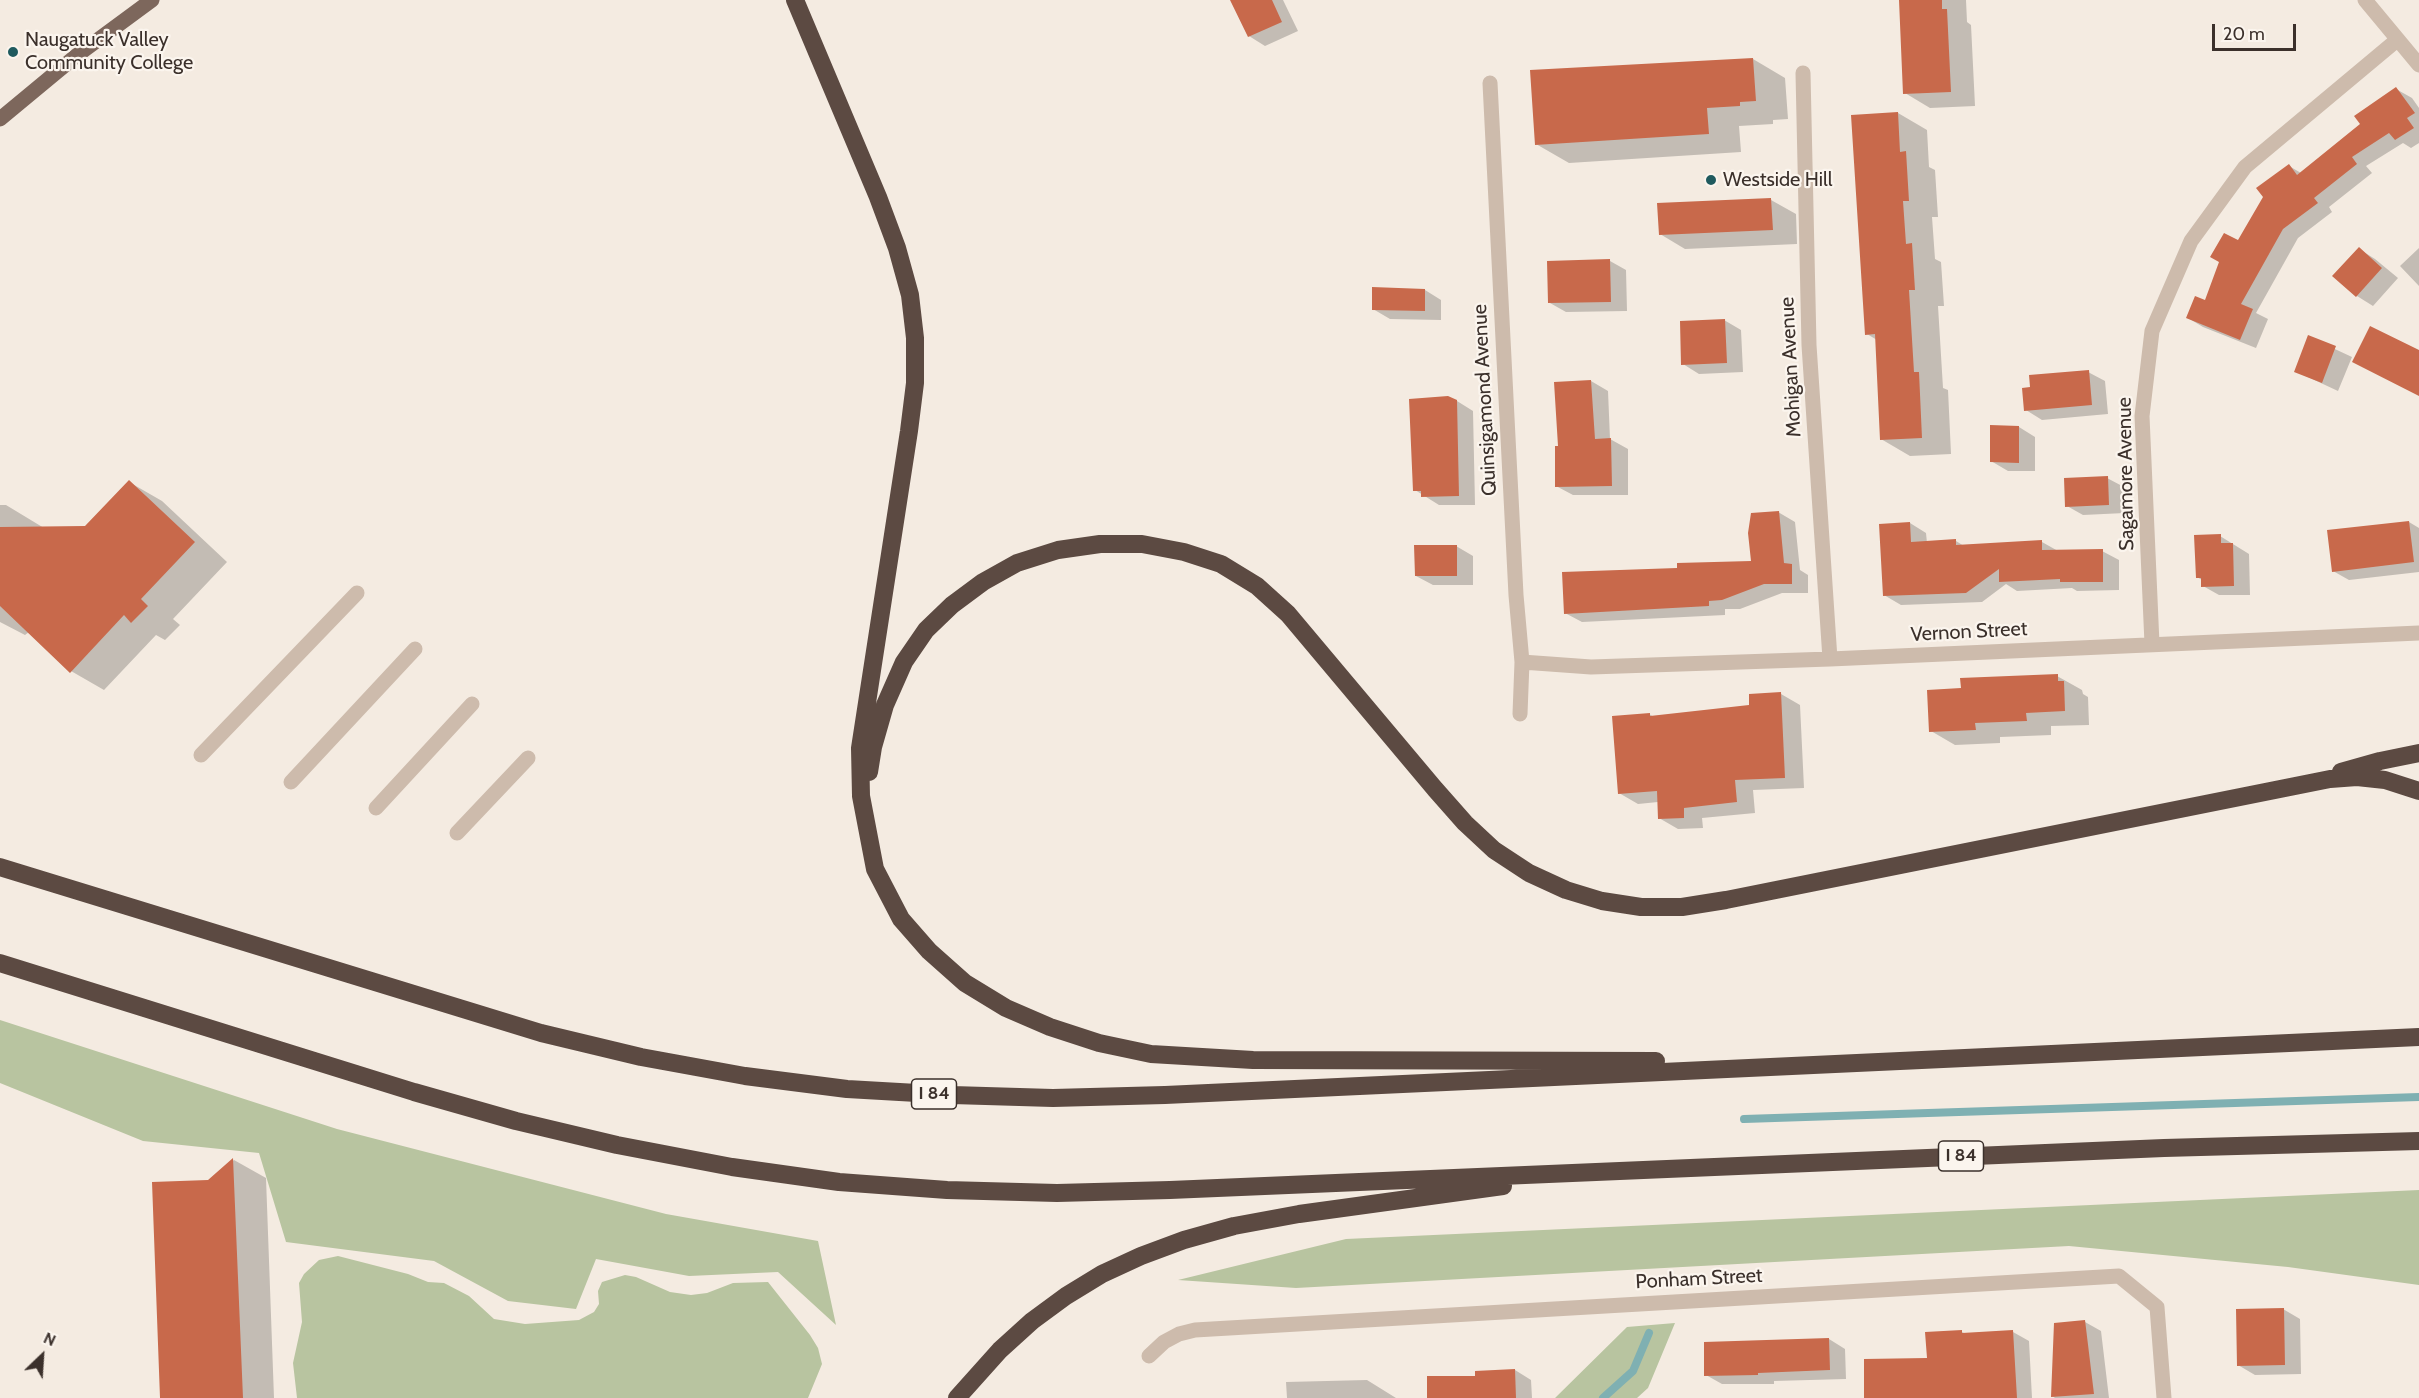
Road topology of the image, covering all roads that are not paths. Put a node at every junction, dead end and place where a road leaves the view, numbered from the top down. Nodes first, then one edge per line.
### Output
1 (152, 0) edge
2 (795, 0) edge
3 (2365, 0) edge
4 (2397, 40) junction
5 (2419, 65) edge
6 (1803, 73) dead end
7 (1490, 83) dead end
8 (0, 118) edge
9 (357, 593) dead end
10 (2419, 633) edge
11 (2152, 644) junction
12 (415, 649) dead end
13 (1830, 659) junction
14 (1522, 662) junction
15 (472, 704) dead end
16 (1520, 714) dead end
17 (2419, 753) edge
18 (201, 755) dead end
19 (528, 758) dead end
20 (291, 782) dead end
21 (2302, 784) junction
22 (2419, 791) edge
23 (376, 808) dead end
24 (458, 833) dead end
25 (0, 867) edge
26 (875, 869) junction
27 (0, 963) edge
28 (2419, 1034) edge
29 (1898, 1061) junction
30 (2419, 1141) edge
31 (2312, 1144) junction
32 (2419, 1152) edge
33 (1610, 1171) junction
34 (1149, 1356) dead end
35 (957, 1398) edge
36 (2164, 1398) edge

1 - 8 main road
2 - 26 highway
3 - 4 street
4 - 5 street
4 - 11 street, Sagamore Avenue
6 - 13 street, Mohigan Avenue
7 - 14 street, Quinsigamond Avenue
9 - 18 street
10 - 11 street, Vernon Street
11 - 13 street, Vernon Street
12 - 20 street
13 - 14 street, Vernon Street
14 - 16 street, Quinsigamond Avenue
15 - 23 street
17 - 21 highway
19 - 24 street
21 - 22 highway
21 - 26 highway
25 - 29 highway, I 84
26 - 29 highway
27 - 33 highway, I 84
28 - 29 highway, I 84
30 - 31 highway, I 84
31 - 32 highway
31 - 33 highway, I 84
33 - 35 highway
34 - 36 street, Ponham Street

